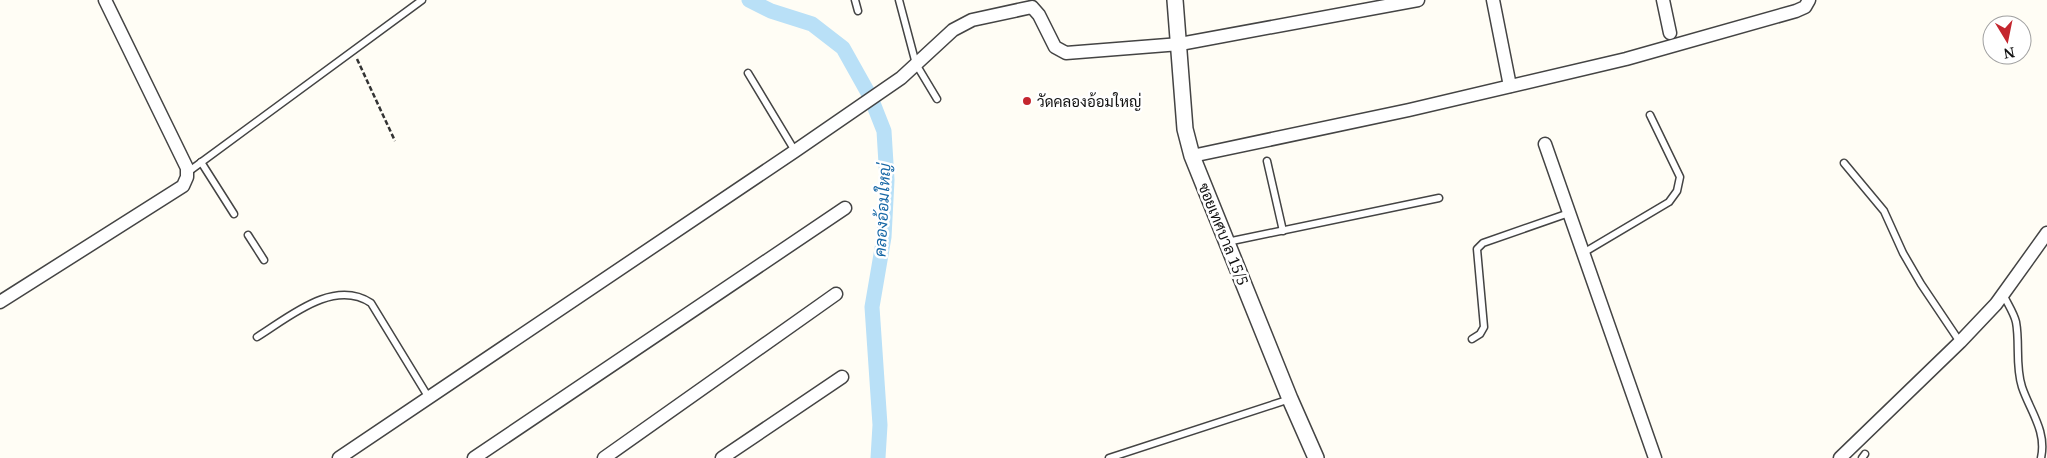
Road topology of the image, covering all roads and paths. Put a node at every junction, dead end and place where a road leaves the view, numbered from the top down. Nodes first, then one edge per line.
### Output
1 (105, 0) edge
2 (422, 0) edge
3 (855, 0) edge
4 (899, 0) edge
5 (1175, 0) edge
6 (1418, 0) edge
7 (1493, 0) edge
8 (1663, 0) edge
9 (1809, 0) edge
10 (1029, 3) edge
11 (1389, 3) edge
12 (858, 11) dead end
13 (1670, 33) dead end
14 (1180, 44) junction
15 (353, 51) junction
16 (916, 64) junction
17 (748, 73) dead end
18 (1510, 86) junction
19 (937, 99) dead end
20 (1650, 115) dead end
21 (396, 141) dead end
22 (1545, 144) dead end
23 (795, 151) junction
24 (1192, 156) junction
25 (1267, 161) dead end
26 (201, 162) junction
27 (1844, 163) dead end
28 (188, 172) junction
29 (1439, 198) dead end
30 (845, 208) dead end
31 (1569, 213) junction
32 (234, 214) dead end
33 (1283, 231) junction
34 (2047, 233) edge
35 (248, 235) dead end
36 (1227, 242) junction
37 (1583, 253) junction
38 (264, 260) dead end
39 (836, 294) dead end
40 (2003, 294) junction
41 (0, 302) edge
42 (257, 337) dead end
43 (1472, 339) dead end
44 (1960, 342) junction
45 (842, 377) dead end
46 (429, 398) junction
47 (1290, 399) junction
48 (339, 458) edge
49 (474, 458) edge
50 (604, 458) edge
51 (722, 458) edge
52 (1109, 458) edge
53 (1316, 458) edge
54 (1655, 458) edge
55 (1840, 458) edge
56 (2041, 458) edge

1 - 28 street
2 - 15 lane
3 - 12 lane
4 - 16 lane
5 - 14 street, ซอยเทศบาล 15/5
6 - 11 street
7 - 18 street
8 - 13 street
9 - 18 street
10 - 14 street
10 - 16 street
11 - 14 street
14 - 24 street, ซอยเทศบาล 15/5
15 - 21 path
15 - 26 lane
16 - 19 lane
16 - 23 street
17 - 23 lane
18 - 24 street
20 - 37 lane
22 - 31 street
23 - 46 street
24 - 36 street, ซอยเทศบาล 15/5
25 - 33 lane
26 - 28 lane
26 - 32 lane
27 - 44 lane
28 - 41 street
29 - 33 lane
30 - 49 street
31 - 37 street
31 - 43 lane
33 - 36 lane
34 - 40 street
35 - 38 lane
36 - 47 street, ซอยเทศบาล 15/5
37 - 54 street
39 - 50 street
40 - 44 street
40 - 56 lane
42 - 46 lane
44 - 55 street
45 - 51 street
46 - 48 street
47 - 52 lane
47 - 53 street, ซอยเทศบาล 15/5

